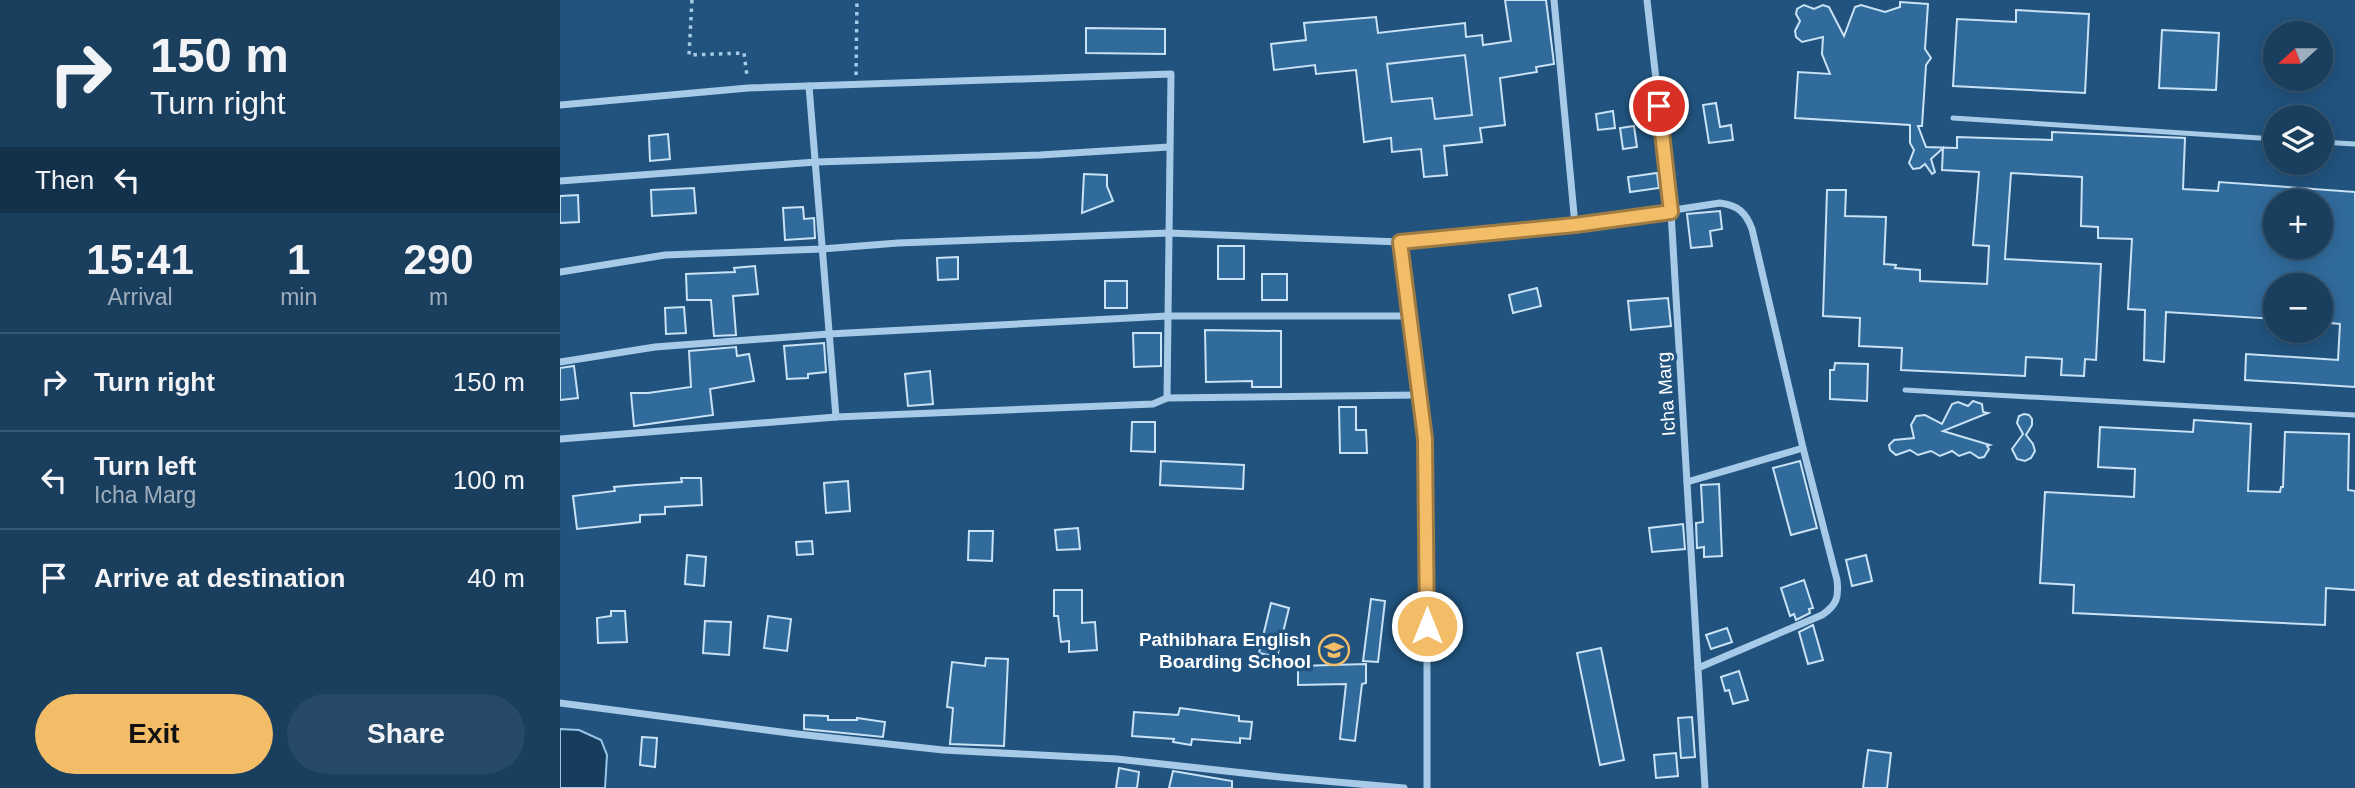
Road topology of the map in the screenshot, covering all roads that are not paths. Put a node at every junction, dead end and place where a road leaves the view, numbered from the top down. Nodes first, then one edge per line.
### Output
1 (1554, 0) edge
2 (1647, 0) edge
3 (810, 86) junction
4 (560, 105) edge
5 (1953, 118) dead end
6 (2263, 138) edge
7 (2333, 143) edge
8 (2355, 144) edge
9 (1169, 147) junction
10 (816, 162) junction
11 (560, 181) edge
12 (1671, 212) junction
13 (1575, 225) junction
14 (1169, 233) junction
15 (1400, 242) junction
16 (822, 249) junction
17 (560, 272) edge
18 (1167, 316) junction
19 (1409, 316) junction
20 (829, 334) junction
21 (560, 362) edge
22 (1905, 390) dead end
23 (1418, 395) junction
24 (1167, 398) junction
25 (2355, 415) edge
26 (836, 417) junction
27 (560, 439) edge
28 (1803, 448) junction
29 (1687, 482) junction
30 (1698, 668) junction
31 (560, 703) edge
32 (1404, 788) edge
33 (1427, 788) edge
34 (1705, 788) edge

1 - 13 street
2 - 12 street, Icha Marg
3 - 4 street
3 - 9 street
3 - 10 street
5 - 6 lane
7 - 8 lane
9 - 10 street
9 - 14 street
10 - 11 street
10 - 16 street
12 - 13 street
12 - 28 street
12 - 29 street, Icha Marg
13 - 15 street
14 - 15 street
14 - 16 street
14 - 18 street
15 - 19 street
16 - 17 street
16 - 20 street
18 - 19 street
18 - 20 street
18 - 24 street
19 - 23 street
20 - 21 street
20 - 26 street
22 - 25 lane
23 - 24 street
23 - 33 street
24 - 26 street
26 - 27 street
28 - 29 street
28 - 30 street
29 - 30 street, Icha Marg
30 - 34 street, Icha Marg
31 - 32 street

